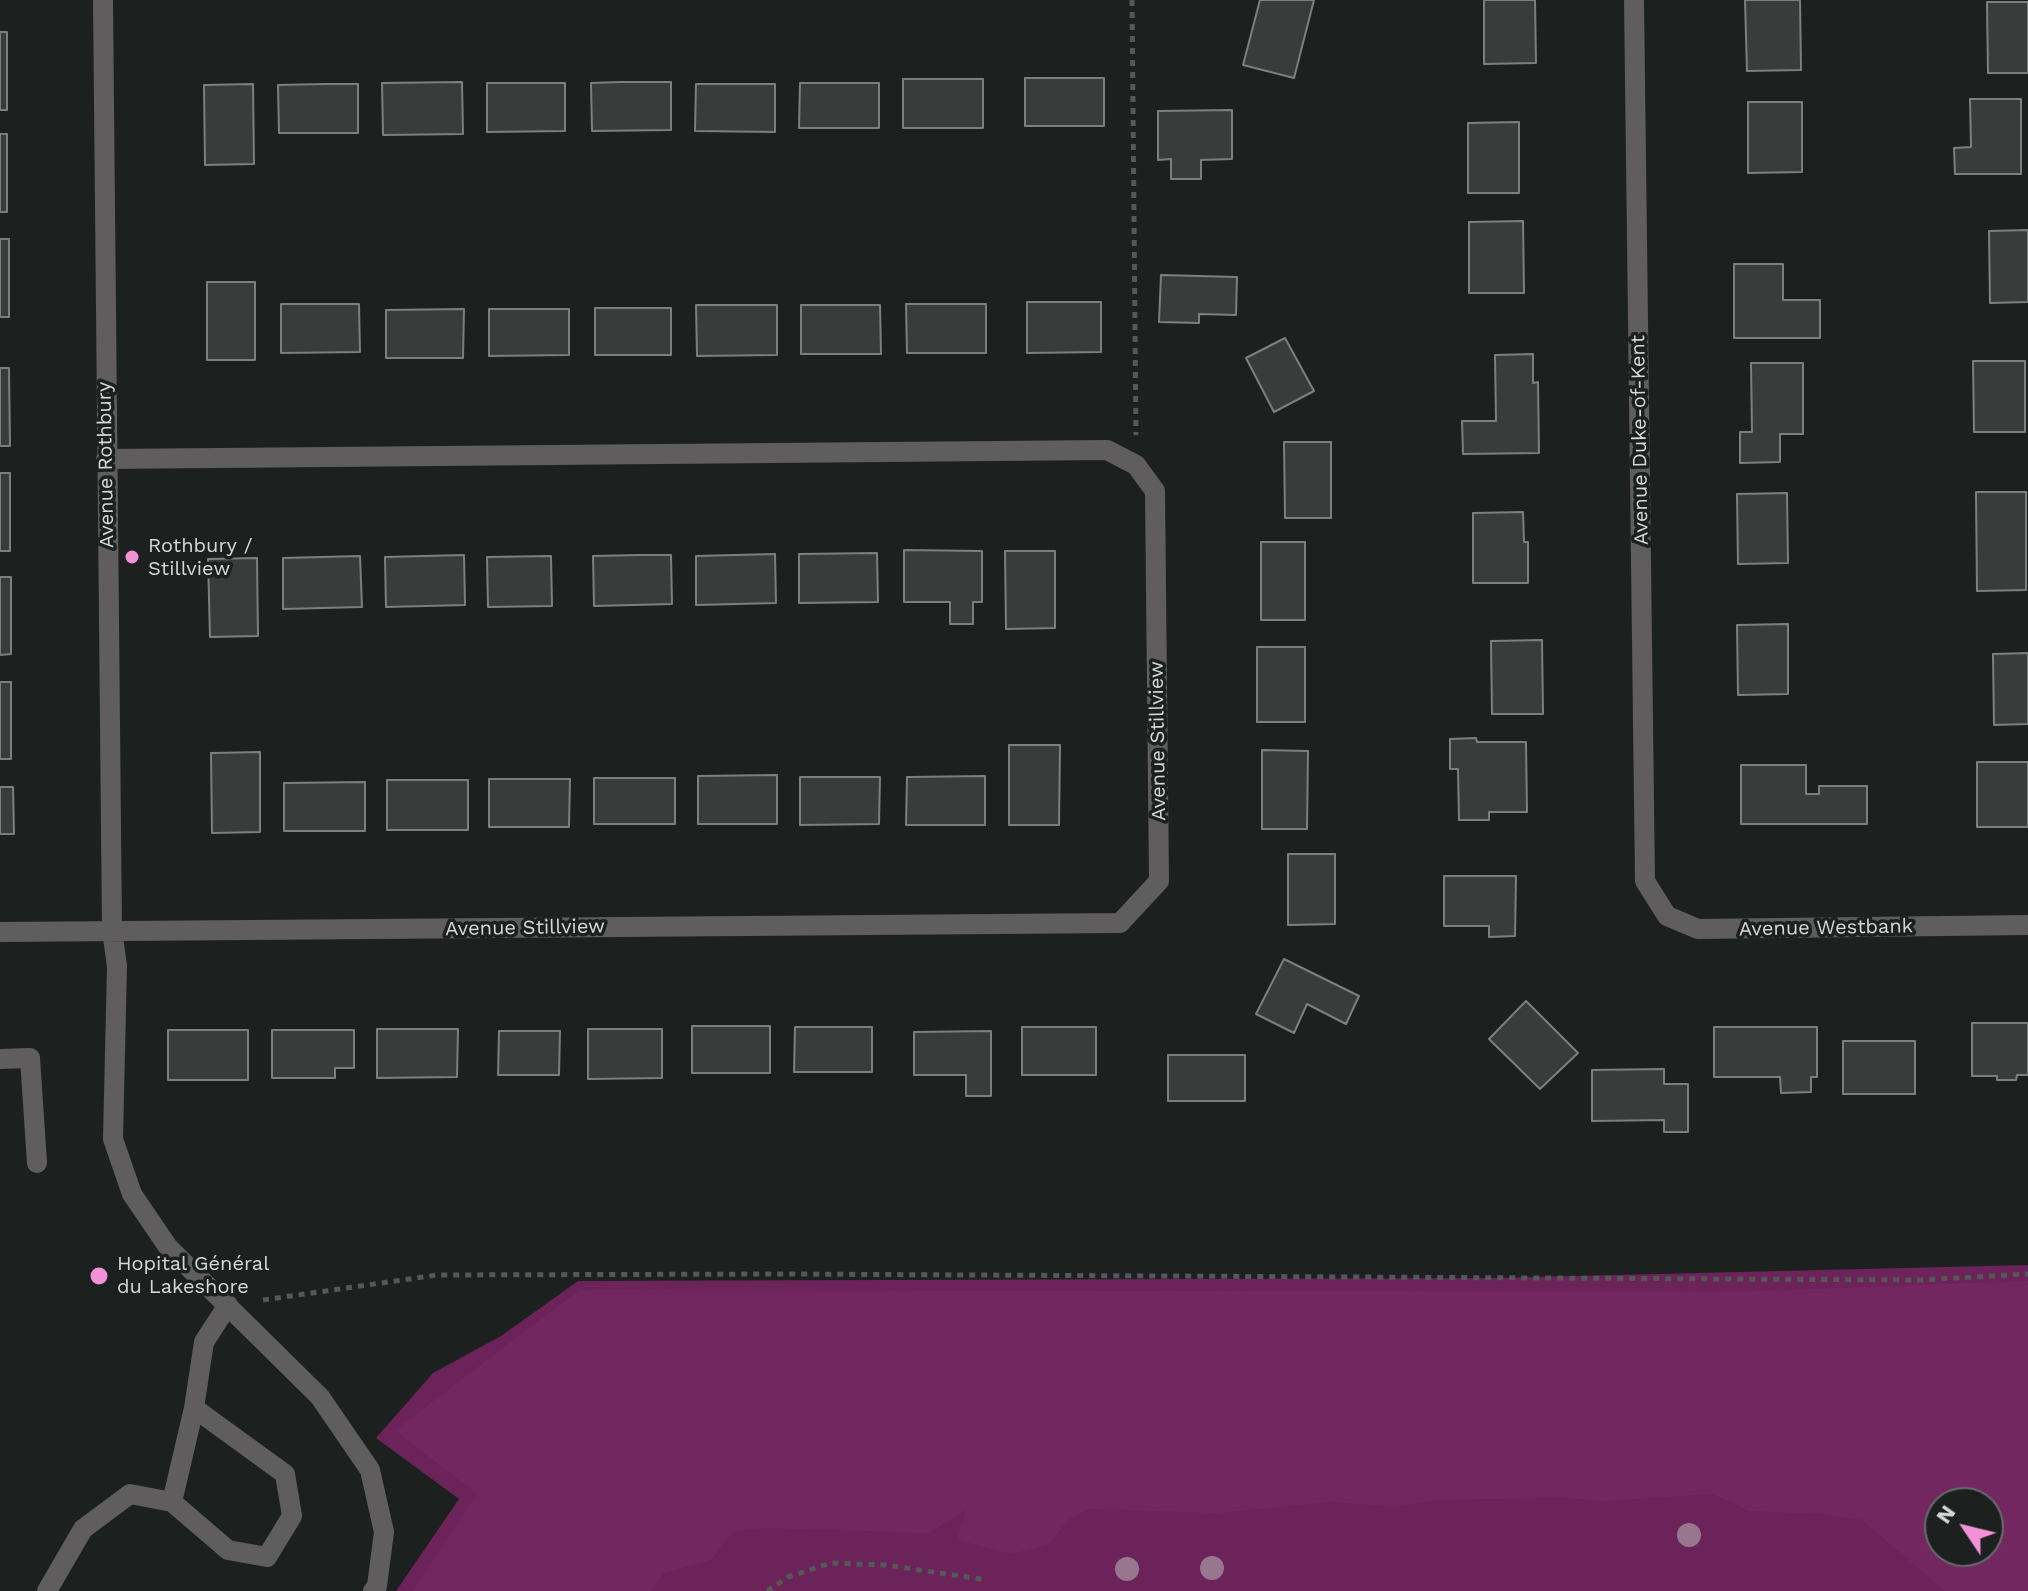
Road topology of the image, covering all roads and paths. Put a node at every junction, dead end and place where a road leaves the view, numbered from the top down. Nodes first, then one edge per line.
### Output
1 (103, 0) edge
2 (1132, 0) edge
3 (1634, 0) edge
4 (106, 459) junction
5 (1136, 465) junction
6 (1645, 881) joint
7 (2028, 925) edge
8 (112, 930) junction
9 (0, 932) edge
10 (0, 1059) edge
11 (37, 1163) dead end
12 (2028, 1274) edge
13 (228, 1305) junction
14 (194, 1408) junction
15 (172, 1502) junction
16 (987, 1580) dead end
17 (47, 1591) edge
18 (373, 1591) edge
19 (767, 1591) edge

1 - 4 street, Avenue Rothbury
2 - 5 path
3 - 6 street, Avenue Duke-of-Kent
4 - 5 street
4 - 8 street, Avenue Rothbury
5 - 8 street, Avenue Stillview
6 - 7 street, Avenue Westbank
8 - 9 street, Avenue Stillview
8 - 13 street, Avenue Rothbury
10 - 11 street
12 - 13 path
13 - 14 street
13 - 18 street, Avenue Rothbury
14 - 15 street
14 - 15 street
15 - 17 street
16 - 19 path

